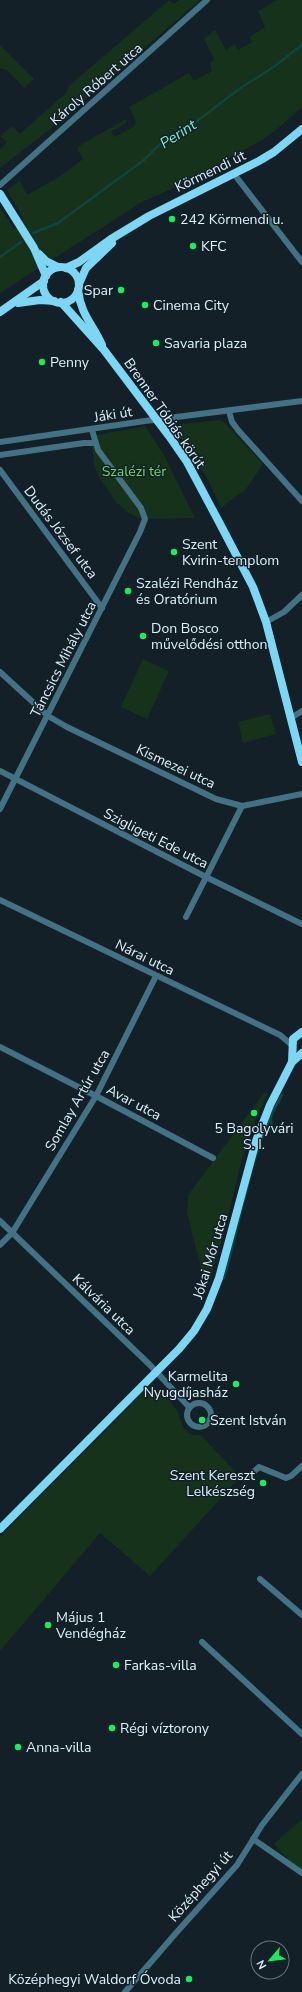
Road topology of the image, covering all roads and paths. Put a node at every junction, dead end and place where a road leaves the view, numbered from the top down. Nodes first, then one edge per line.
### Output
1 (208, 0) edge
2 (302, 129) edge
3 (234, 174) junction
4 (0, 185) edge
5 (0, 194) edge
6 (126, 230) junction
7 (39, 256) junction
8 (302, 262) edge
9 (62, 267) junction
10 (45, 279) junction
11 (79, 287) junction
12 (58, 302) junction
13 (14, 303) junction
14 (0, 312) edge
15 (104, 350) junction
16 (302, 401) edge
17 (229, 411) junction
18 (157, 420) junction
19 (92, 430) junction
20 (0, 442) edge
21 (94, 443) junction
22 (0, 455) edge
23 (0, 470) edge
24 (302, 501) edge
25 (302, 595) edge
26 (102, 608) junction
27 (266, 622) junction
28 (0, 672) edge
29 (302, 711) edge
30 (48, 716) junction
31 (291, 718) junction
32 (302, 762) edge
33 (0, 771) edge
34 (16, 779) junction
35 (302, 794) edge
36 (242, 806) junction
37 (0, 809) edge
38 (206, 877) junction
39 (0, 900) edge
40 (186, 917) dead end
41 (302, 924) edge
42 (156, 976) junction
43 (299, 1034) edge
44 (280, 1035) junction
45 (293, 1046) junction
46 (0, 1047) edge
47 (302, 1052) edge
48 (292, 1062) junction
49 (96, 1096) junction
50 (213, 1158) dead end
51 (0, 1221) edge
52 (12, 1233) junction
53 (0, 1245) edge
54 (156, 1372) junction
55 (190, 1407) junction
56 (302, 1466) edge
57 (250, 1474) dead end
58 (0, 1529) edge
59 (260, 1579) dead end
60 (302, 1615) edge
61 (202, 1642) dead end
62 (302, 1734) edge
63 (302, 1774) edge
64 (253, 1839) junction
65 (302, 1873) edge
66 (125, 1992) edge

1 - 4 street, Károly Róbert utca
2 - 3 street, Körmendi út
3 - 6 street, Körmendi út
3 - 8 street
5 - 7 street
6 - 9 street, Körmendi út
6 - 11 street, Körmendi út
7 - 9 street
7 - 10 street
9 - 10 street
9 - 11 street
10 - 12 street
10 - 13 street
11 - 12 street
11 - 15 street, Brenner Tóbiás körút
12 - 13 street
12 - 15 street, Brenner Tóbiás körút
13 - 14 street
15 - 18 street, Brenner Tóbiás körút
16 - 17 street, Jáki út
17 - 18 street, Jáki út
17 - 24 street
18 - 19 street, Jáki út
18 - 27 street, Brenner Tóbiás körút
19 - 20 street, Jáki út
19 - 21 street
21 - 22 street, Jáki út
21 - 26 street, Táncsics Mihály utca
23 - 26 street, Dudás József utca
25 - 27 street
26 - 30 street, Táncsics Mihály utca
27 - 31 street, Brenner Tóbiás körút
28 - 30 street, Kismezei utca
29 - 31 street
30 - 34 street, Táncsics Mihály utca
30 - 36 street, Kismezei utca
31 - 32 street, Brenner Tóbiás körút
33 - 34 street, Szigligeti Ede utca
34 - 37 street, Táncsics Mihály utca
34 - 38 street, Szigligeti Ede utca
35 - 36 street
36 - 38 street
38 - 40 street
38 - 41 street, Szigligeti Ede utca
39 - 42 street, Nárai utca
42 - 44 street, Nárai utca
42 - 49 street, Somlay Artúr utca
43 - 44 street, Nárai utca
43 - 45 street, Jókai Mór utca
44 - 45 street, Nárai utca
45 - 47 street, Jókai Mór utca
45 - 48 street, Jókai Mór utca
46 - 49 street, Avar utca
47 - 48 street, Jókai Mór utca
48 - 54 street, Jókai Mór utca
49 - 50 street, Avar utca
49 - 52 street, Somlay Artúr utca
51 - 52 street, Kálvária utca
52 - 53 street, Somlay Artúr utca
52 - 54 street, Kálvária utca
54 - 55 street, Kálvária utca
54 - 58 street, Jókai Mór utca
55 - 55 street
56 - 57 street
59 - 60 street
61 - 62 street
63 - 64 street, Középhegyi út
64 - 65 street
64 - 66 street, Középhegyi út

